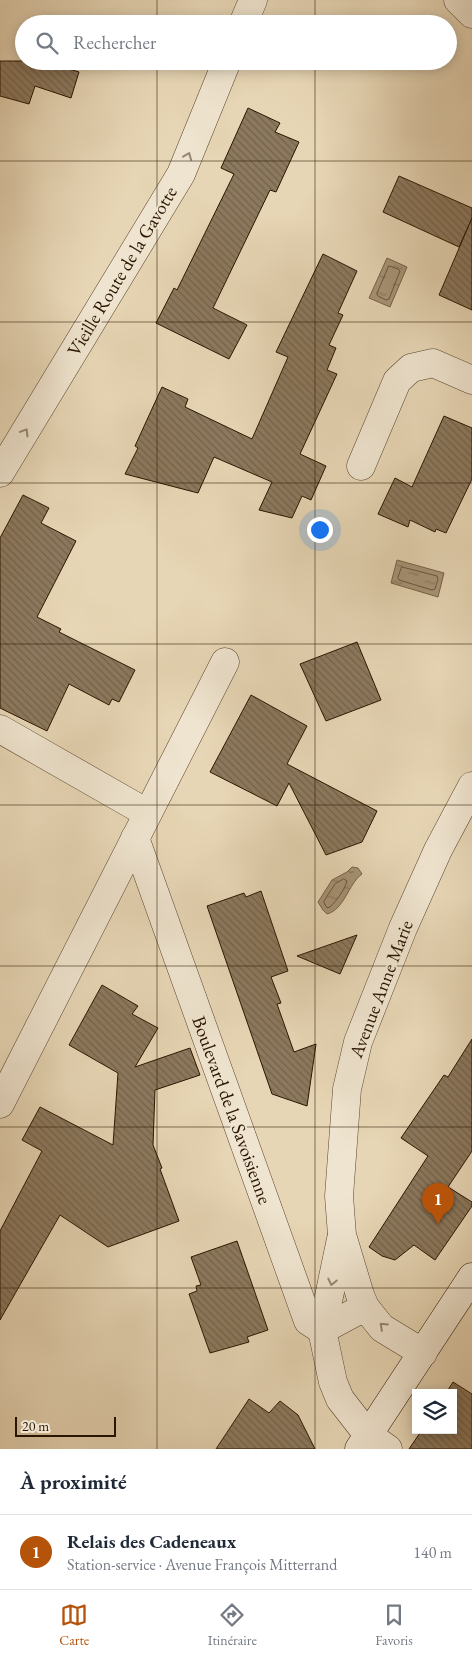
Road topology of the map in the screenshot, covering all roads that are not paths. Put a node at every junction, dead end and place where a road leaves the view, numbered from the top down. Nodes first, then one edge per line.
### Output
1 (253, 0) edge
2 (458, 0) edge
3 (472, 14) edge
4 (247, 15) edge
5 (224, 70) edge
6 (472, 380) edge
7 (361, 466) dead end
8 (0, 473) edge
9 (226, 662) dead end
10 (0, 729) edge
11 (472, 786) edge
12 (147, 814) junction
13 (135, 838) junction
14 (0, 1104) edge
15 (342, 1235) junction
16 (472, 1278) edge
17 (365, 1307) junction
18 (322, 1330) junction
19 (423, 1353) junction
20 (371, 1444) edge

1 - 4 street
2 - 3 street
8 -> 5 street, Vieille Route de la Gavotte
6 - 7 street
9 - 12 street
10 - 12 street
11 - 15 street, Avenue Anne Marie
12 - 13 street
13 - 14 street
13 - 18 street, Boulevard de la Savoisienne
15 - 17 street, Avenue Anne Marie
15 -> 18 street, Avenue Anne Marie
16 - 19 street
17 - 18 street
19 -> 17 street, Avenue Anne Marie
18 - 20 street, Avenue Anne Marie
19 - 20 street

